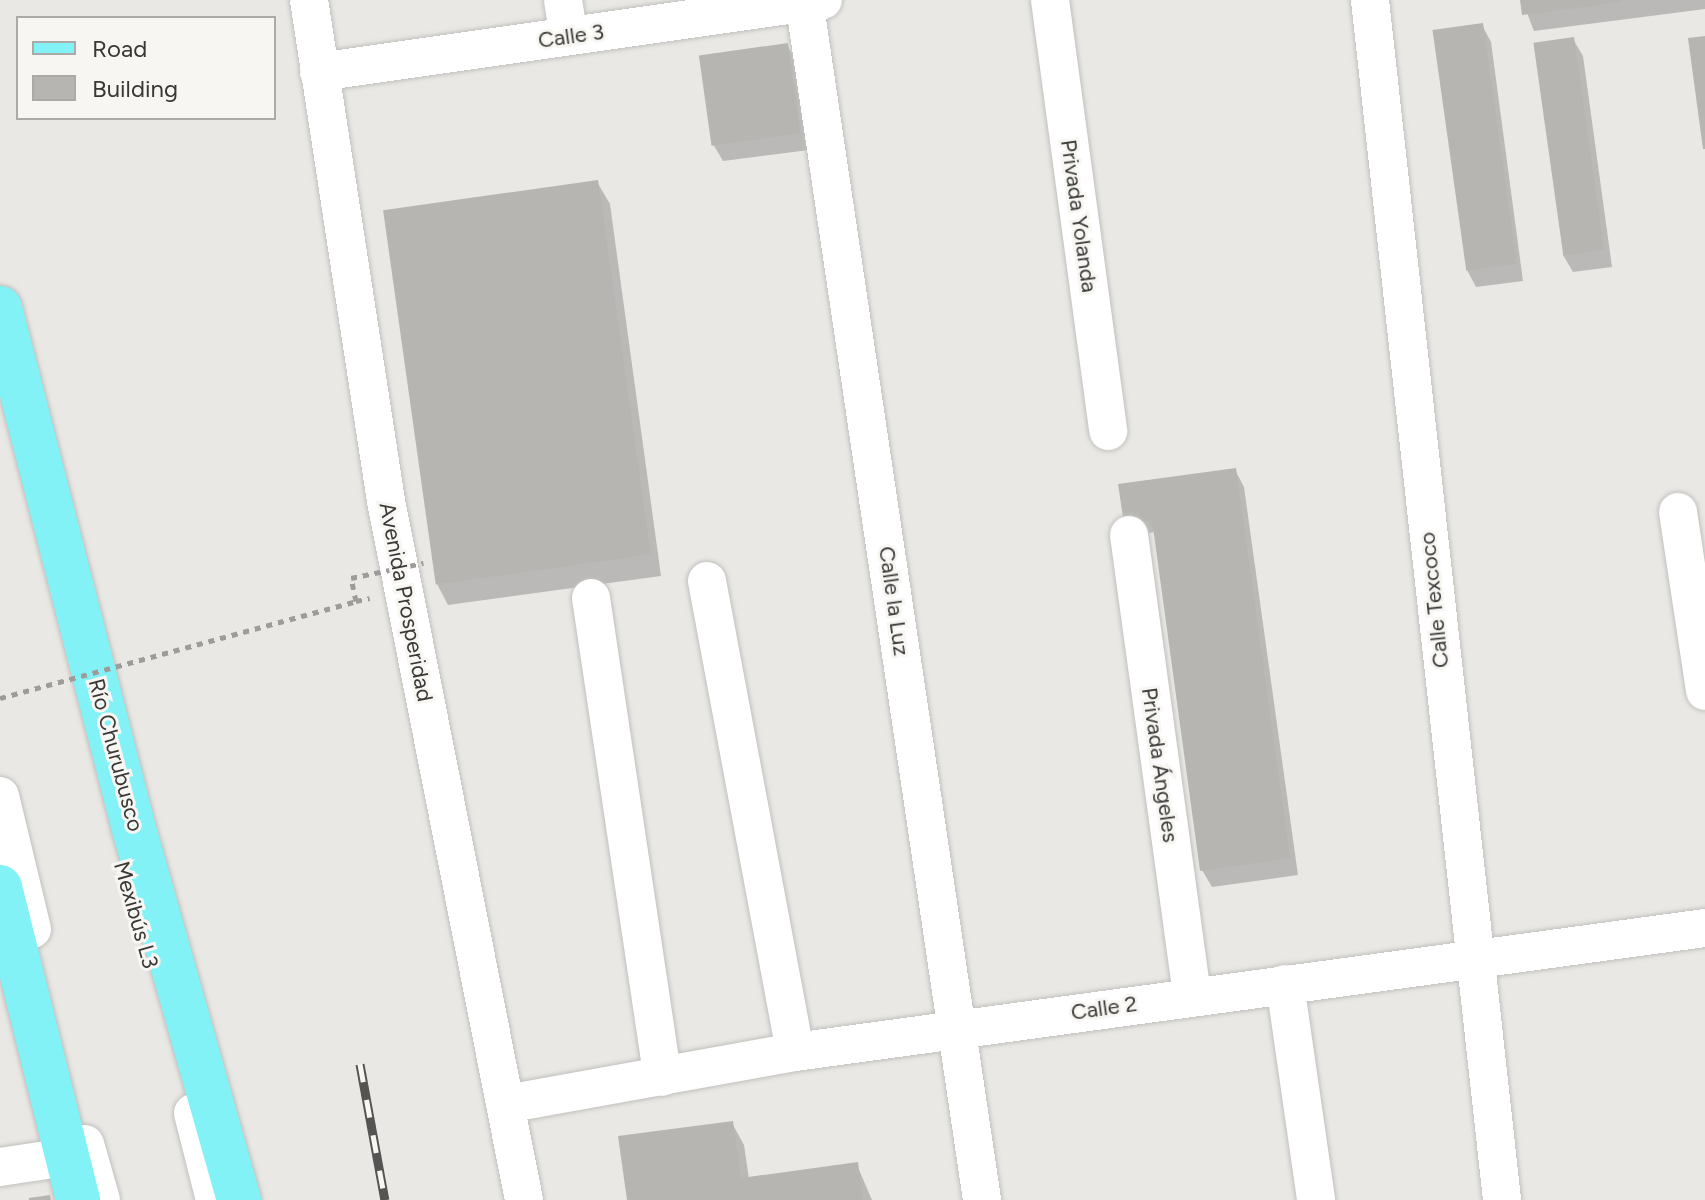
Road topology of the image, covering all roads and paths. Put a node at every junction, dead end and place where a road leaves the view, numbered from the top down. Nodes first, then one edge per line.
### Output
1 (309, 0) edge
2 (1050, 0) edge
3 (1370, 0) edge
4 (811, 1) edge
5 (566, 18) edge
6 (319, 72) junction
7 (0, 308) edge
8 (0, 396) edge
9 (1108, 431) dead end
10 (1678, 512) dead end
11 (1129, 535) dead end
12 (423, 563) dead end
13 (707, 581) dead end
14 (591, 598) dead end
15 (1705, 691) edge
16 (0, 698) edge
17 (0, 796) edge
18 (0, 887) edge
19 (1705, 928) edge
20 (1473, 961) junction
21 (1285, 984) junction
22 (1192, 995) junction
23 (958, 1029) junction
24 (795, 1052) junction
25 (663, 1077) junction
26 (506, 1104) junction
27 (66, 1157) junction
28 (0, 1167) edge
29 (78, 1200) edge
30 (101, 1200) edge
31 (215, 1200) edge
32 (239, 1200) edge
33 (524, 1200) edge
34 (982, 1200) edge
35 (1316, 1200) edge
36 (1502, 1200) edge

1 - 6 street, Avenida Prosperidad
2 - 9 street, Privada Yolanda
3 - 20 street, Calle Texcoco
4 - 5 street, Calle 3
4 - 23 street, Calle la Luz
5 - 6 street, Calle 3
6 - 26 street, Avenida Prosperidad
7 - 32 main road, Río Churubusco
8 - 31 street, Mexibús L3
10 - 15 street
11 - 22 street, Privada Ángeles
12 - 16 path, bridge
13 - 24 street
14 - 25 street
17 - 30 street
18 - 27 main road
19 - 20 street, Calle 2
20 - 21 street, Calle 2
20 - 36 street, Calle Texcoco
21 - 22 street, Calle 2
21 - 35 street
22 - 23 street, Calle 2
23 - 24 street, Calle 2
23 - 34 street, Calle la Luz
24 - 25 street, Calle 2
25 - 26 street, Calle 2
26 - 33 street, Avenida Prosperidad
27 - 28 street
27 - 29 main road

